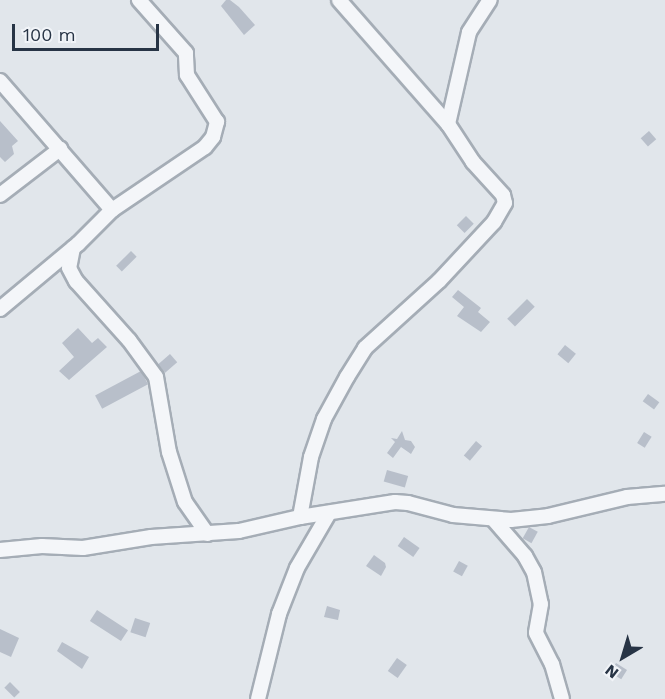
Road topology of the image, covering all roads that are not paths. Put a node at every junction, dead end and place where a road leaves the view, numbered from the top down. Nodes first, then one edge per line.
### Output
1 (139, 0) edge
2 (339, 0) edge
3 (490, 0) edge
4 (0, 81) edge
5 (448, 124) junction
6 (60, 149) junction
7 (0, 195) edge
8 (112, 210) junction
9 (74, 247) junction
10 (0, 309) edge
11 (665, 494) edge
12 (329, 513) junction
13 (300, 516) junction
14 (493, 519) junction
15 (207, 534) junction
16 (0, 550) edge
17 (258, 699) edge
18 (562, 699) edge

1 - 8 street
2 - 5 street
3 - 5 street
4 - 6 street
5 - 13 street
6 - 7 street
6 - 8 street
8 - 9 street
9 - 10 street
9 - 15 street
11 - 14 street
12 - 13 street
12 - 14 street
12 - 17 street
13 - 15 street
14 - 18 street
15 - 16 street

